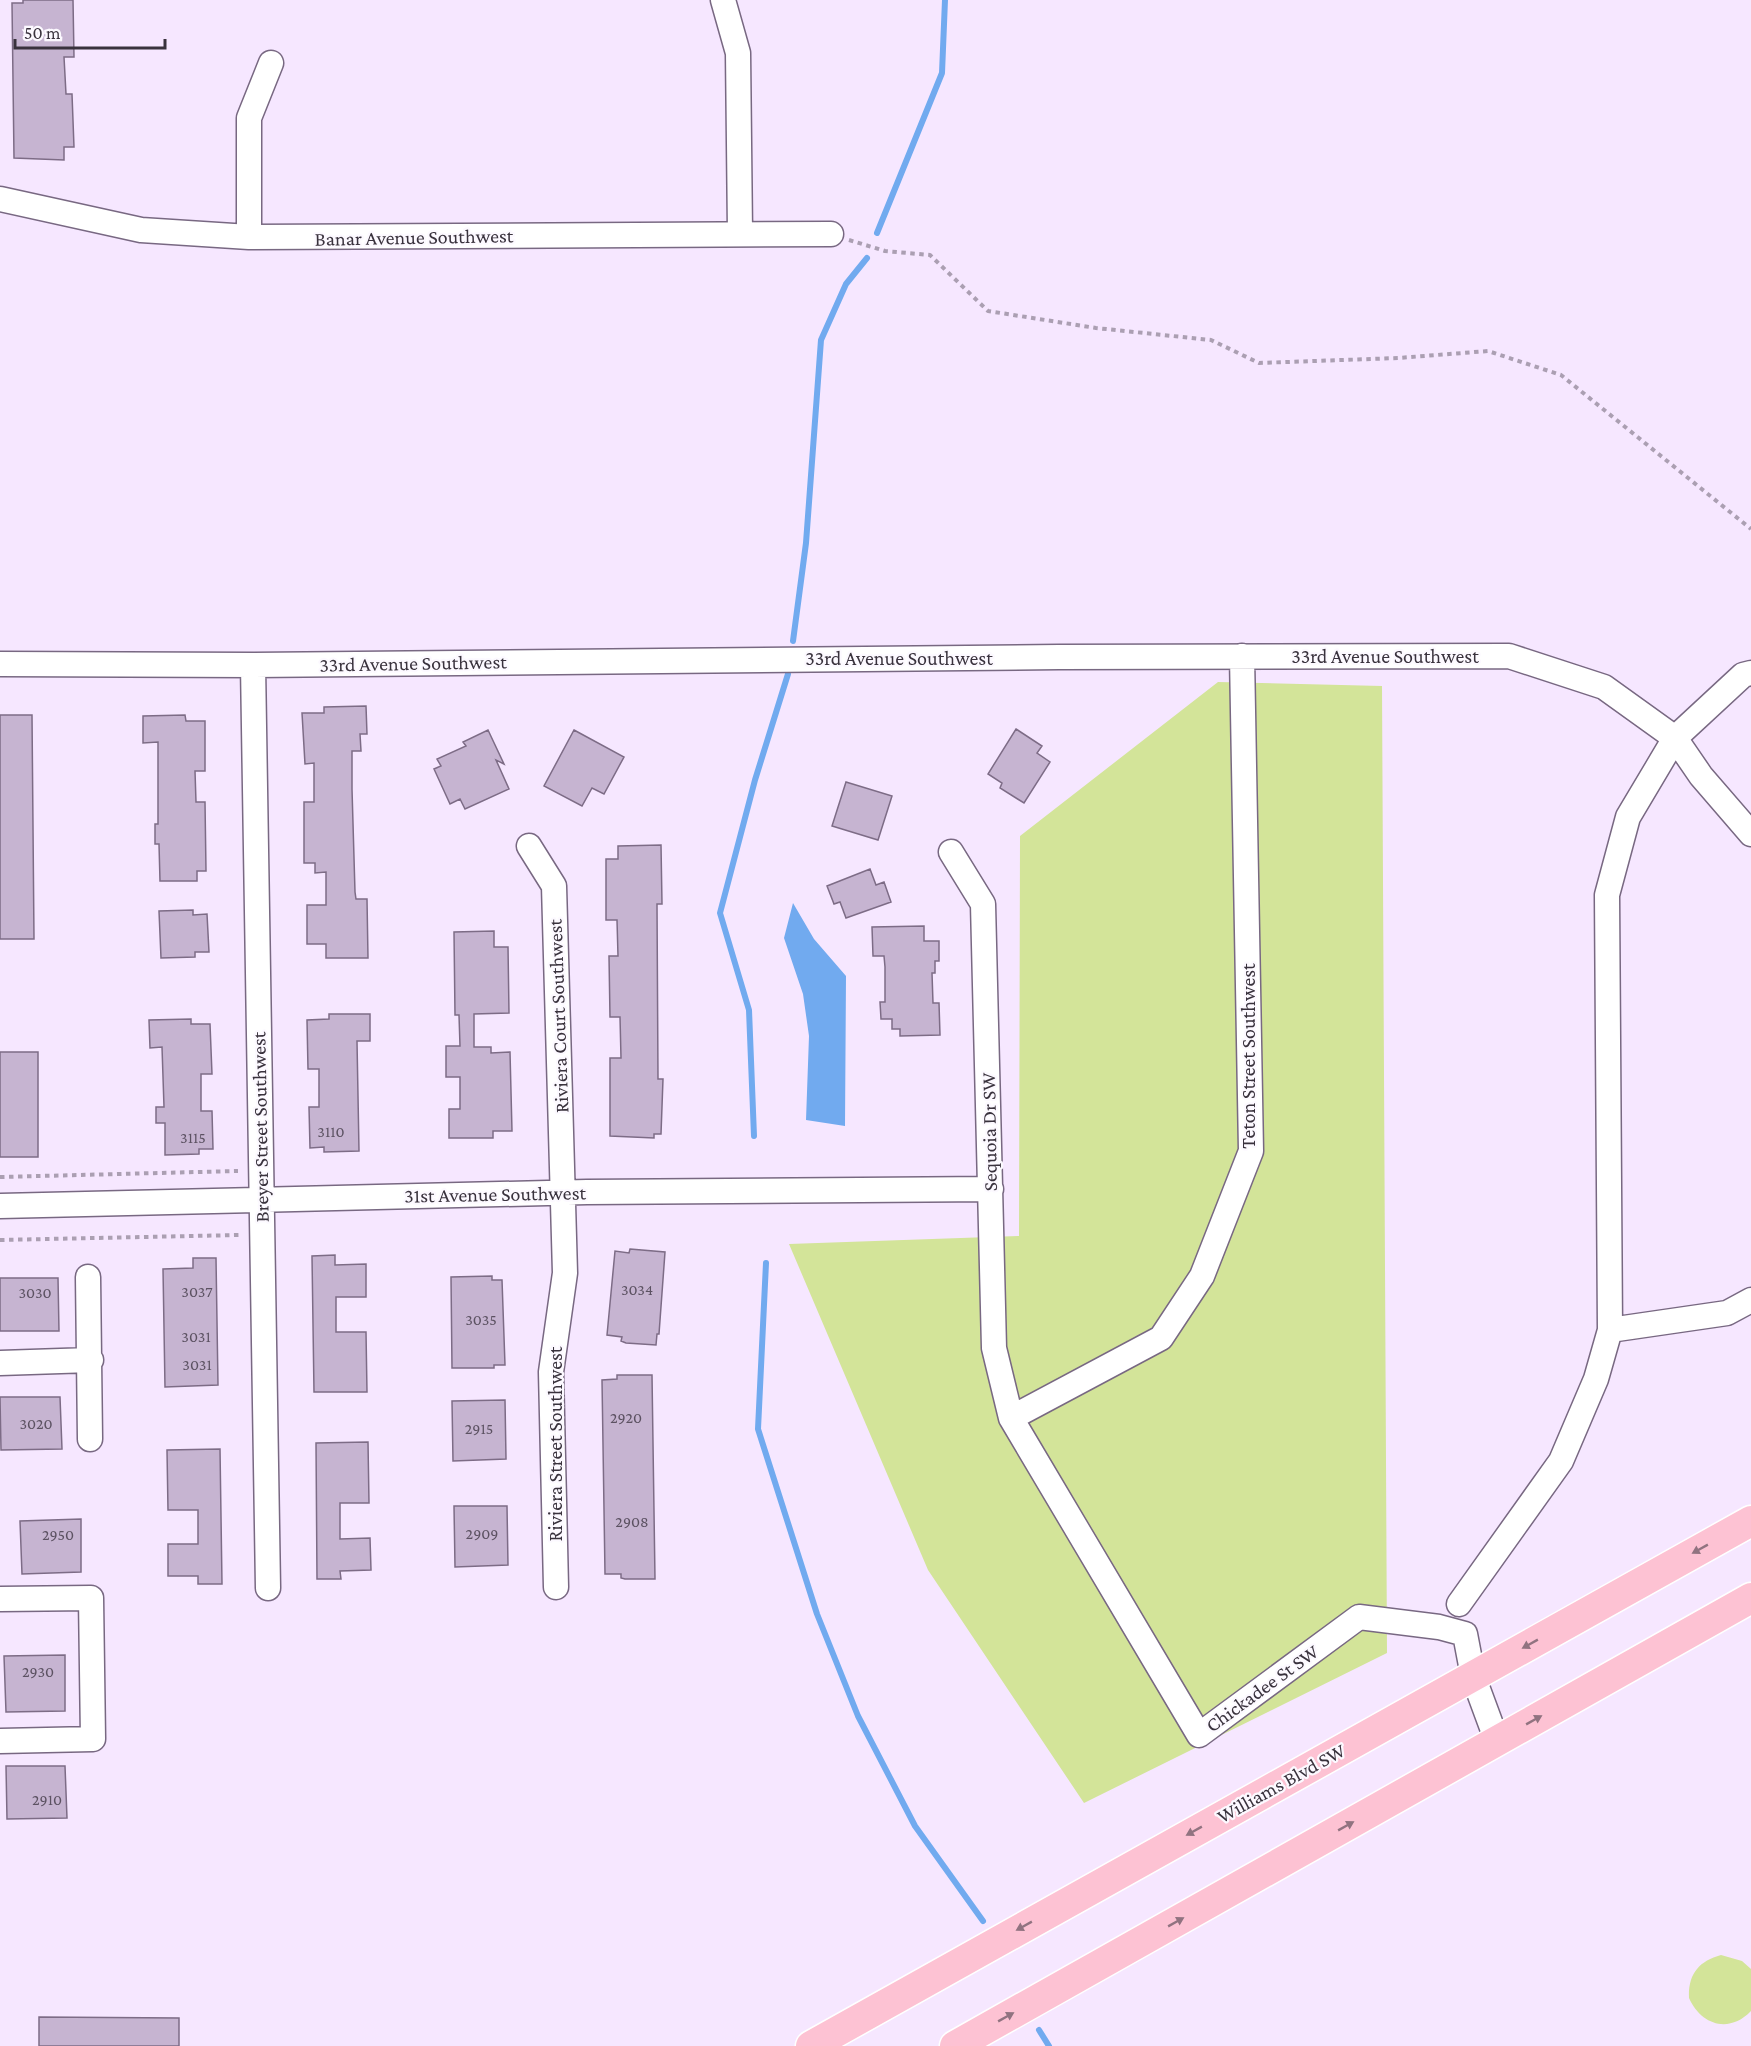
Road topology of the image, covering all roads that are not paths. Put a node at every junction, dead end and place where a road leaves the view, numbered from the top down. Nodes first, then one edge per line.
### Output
1 (723, 0) edge
2 (272, 63) dead end
3 (0, 199) edge
4 (740, 234) junction
5 (831, 234) road end
6 (249, 237) junction
7 (1242, 656) junction
8 (0, 664) edge
9 (253, 665) junction
10 (1751, 673) edge
11 (1675, 738) junction
12 (1751, 834) edge
13 (529, 846) dead end
14 (951, 852) dead end
15 (991, 1189) junction
16 (563, 1193) junction
17 (261, 1200) junction
18 (0, 1206) edge
19 (88, 1277) dead end
20 (1751, 1300) edge
21 (1610, 1330) junction
22 (91, 1360) junction
23 (0, 1363) edge
24 (1011, 1418) junction
25 (90, 1439) dead end
26 (1751, 1521) edge
27 (556, 1587) dead end
28 (268, 1588) dead end
29 (1751, 1598) edge
30 (0, 1599) edge
31 (1459, 1604) dead end
32 (1473, 1676) junction
33 (0, 1741) edge
34 (1497, 1741) junction
35 (811, 2046) edge
36 (956, 2046) edge

1 - 4 street
2 - 6 street
3 - 6 street, Banar Avenue Southwest
4 - 5 street, Banar Avenue Southwest
4 - 6 street, Banar Avenue Southwest
7 - 9 street, 33rd Avenue Southwest
7 - 11 street, 33rd Avenue Southwest
7 - 24 street, Teton Street Southwest
8 - 9 street, 33rd Avenue Southwest
9 - 17 street, Breyer Street Southwest
10 - 11 street
11 - 12 street, 33rd Avenue Southwest
11 - 21 street
13 - 16 street, Riviera Court Southwest
14 - 15 street, Sequoia Dr SW
15 - 16 street, 31st Avenue Southwest
15 - 24 street, Sequoia Dr SW
16 - 17 street, 31st Avenue Southwest
16 - 27 street, Riviera Street Southwest
17 - 18 street, 31st Avenue Southwest
17 - 28 street, Breyer Street Southwest
19 - 22 street
20 - 21 street
21 - 31 street
22 - 23 street
22 - 25 street
24 - 32 street, Chickadee St SW
26 -> 32 main road, Williams Blvd SW
34 -> 29 main road
30 - 33 street
32 - 34 street, Chickadee St SW
32 -> 35 main road, Williams Blvd SW
36 -> 34 main road

